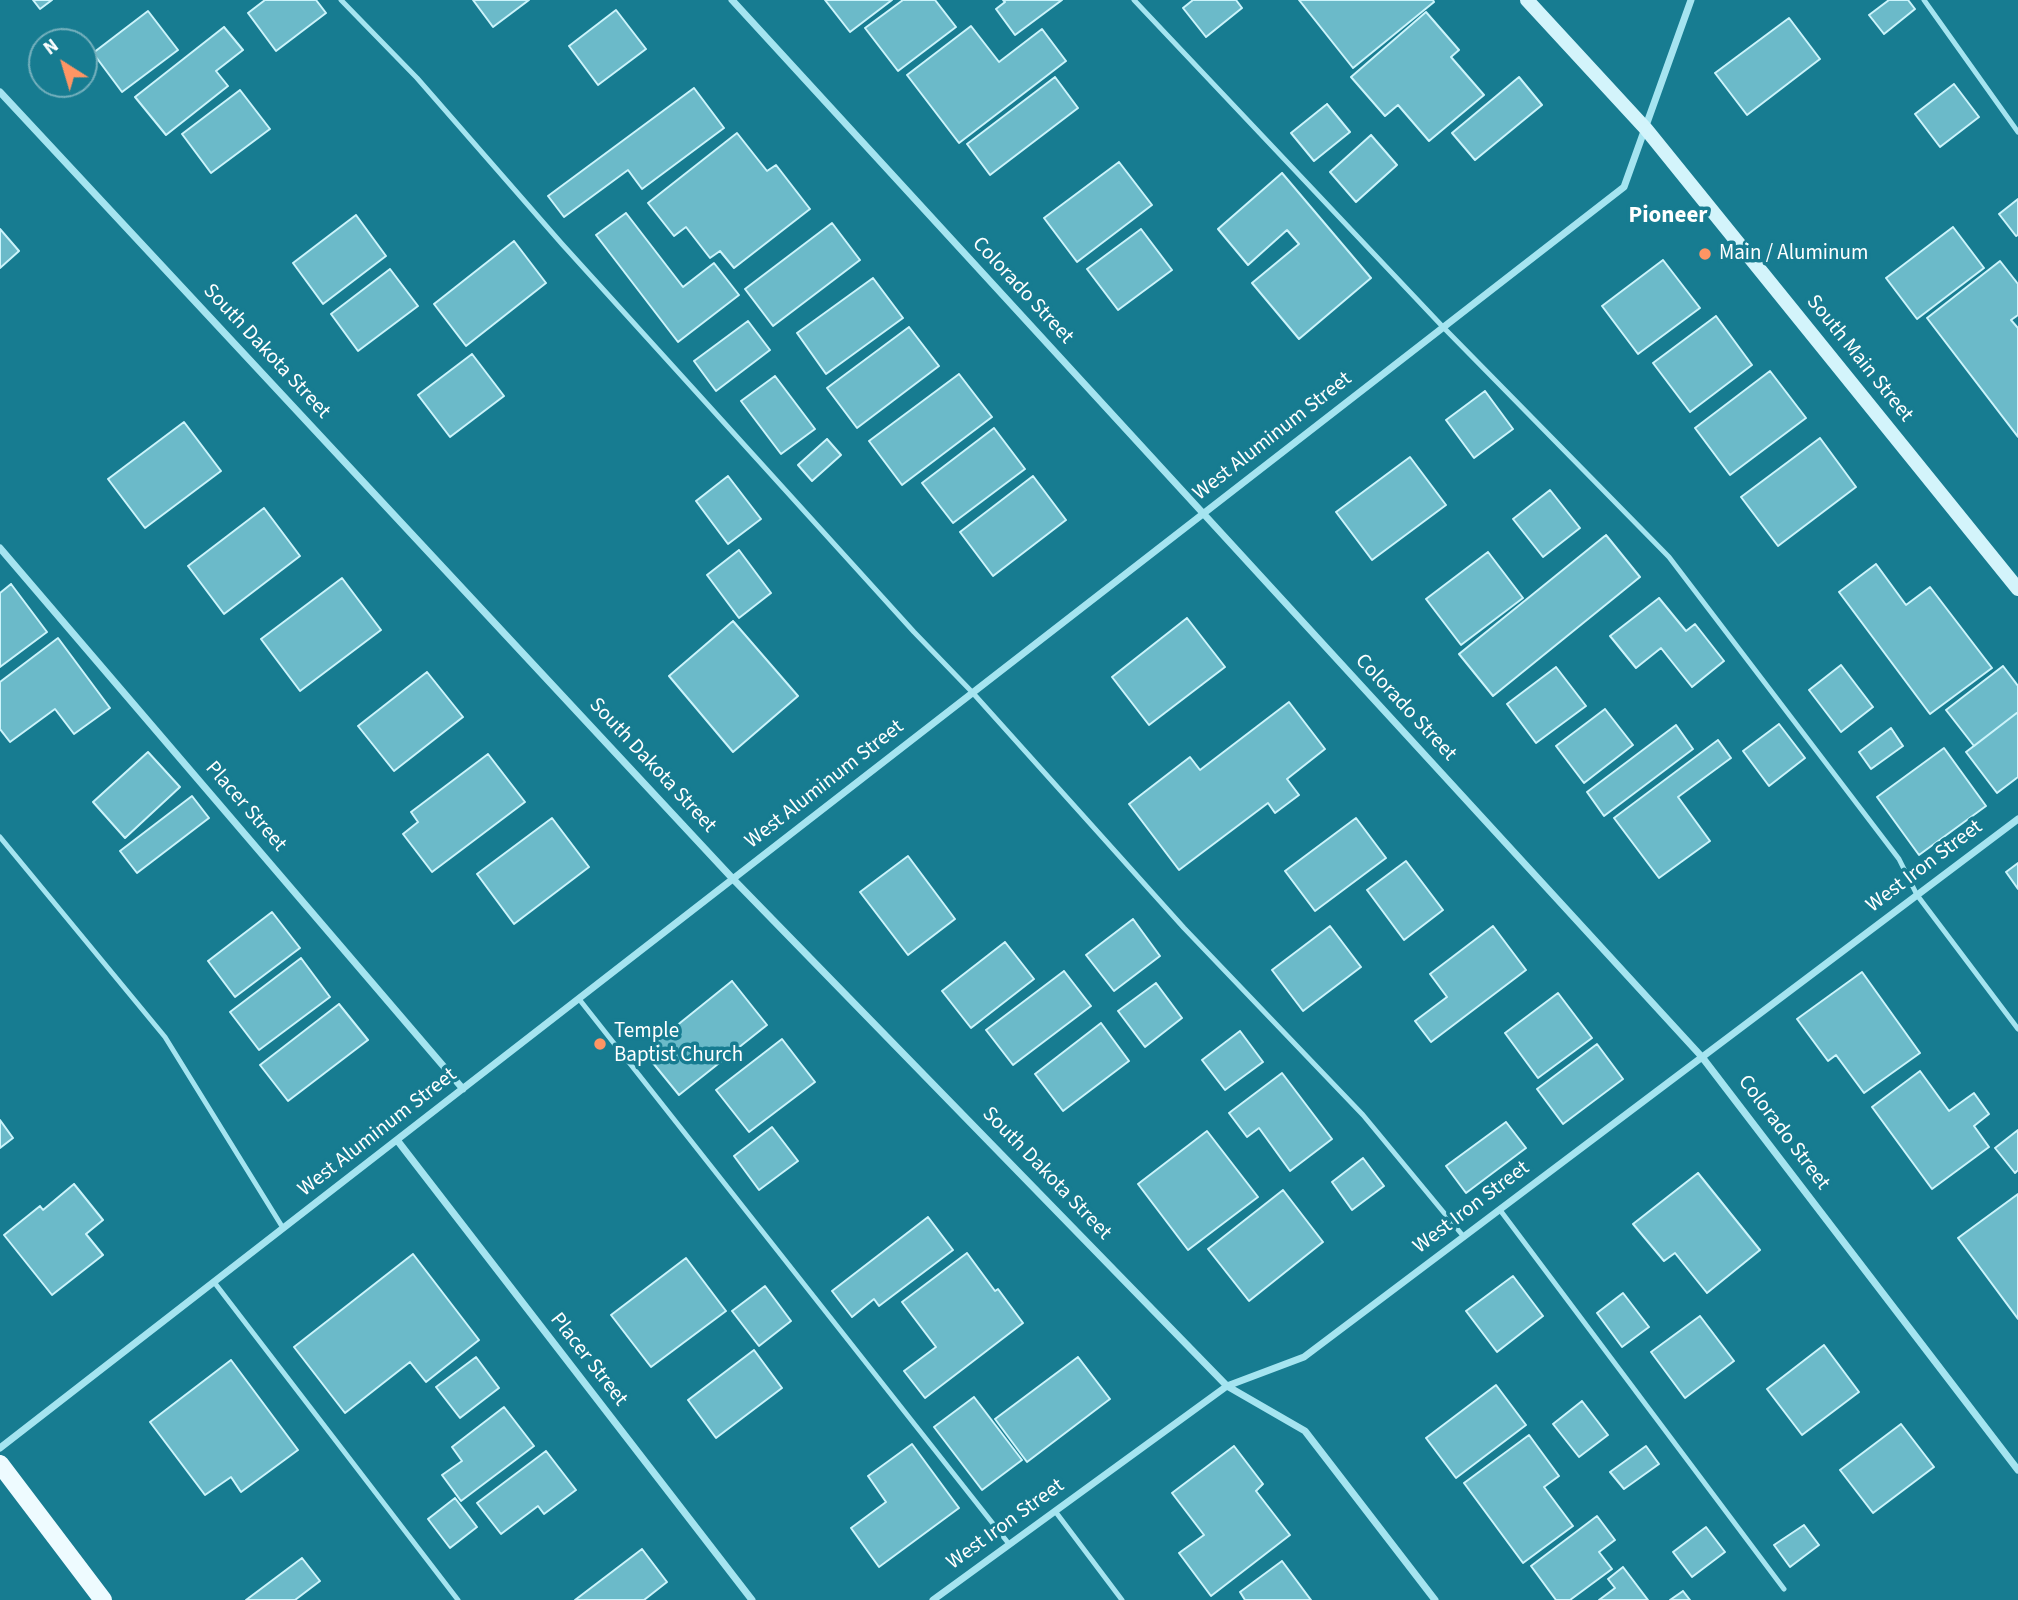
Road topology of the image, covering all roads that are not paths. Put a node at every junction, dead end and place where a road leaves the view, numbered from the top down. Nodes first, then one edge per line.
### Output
1 (341, 0) edge
2 (732, 0) edge
3 (1134, 0) edge
4 (1527, 0) edge
5 (1691, 0) edge
6 (1924, 0) edge
7 (0, 92) edge
8 (1646, 129) junction
9 (2018, 132) edge
10 (1443, 327) junction
11 (1202, 513) junction
12 (0, 548) edge
13 (2018, 589) edge
14 (972, 692) junction
15 (2018, 819) edge
16 (0, 837) edge
17 (733, 878) junction
18 (1917, 895) junction
19 (579, 999) junction
20 (2018, 1029) edge
21 (1702, 1057) junction
22 (463, 1088) junction
23 (397, 1140) junction
24 (1500, 1210) junction
25 (283, 1228) junction
26 (1464, 1237) junction
27 (214, 1282) junction
28 (1227, 1386) junction
29 (0, 1448) edge
30 (0, 1464) edge
31 (2018, 1470) edge
32 (1055, 1511) junction
33 (1009, 1545) junction
34 (1784, 1589) dead end
35 (103, 1600) edge
36 (458, 1600) edge
37 (752, 1600) edge
38 (933, 1600) edge
39 (1122, 1600) edge
40 (1435, 1600) edge

1 - 14 lane
2 - 11 street, Colorado Street
3 - 10 lane
4 - 8 main road, South Main Street
5 - 8 street, West Aluminum Street
6 - 9 lane
7 - 17 street, South Dakota Street
8 - 10 street, West Aluminum Street
8 - 13 main road, South Main Street
10 - 11 street, West Aluminum Street
10 - 18 lane
11 - 14 street, West Aluminum Street
11 - 21 street, Colorado Street
12 - 22 street, Placer Street
14 - 17 street, West Aluminum Street
14 - 26 lane
15 - 18 street, West Iron Street
16 - 25 lane
17 - 19 street, West Aluminum Street
17 - 28 street, South Dakota Street
18 - 20 lane
18 - 21 street, West Iron Street
19 - 22 street, West Aluminum Street
19 - 33 lane
21 - 24 street, West Iron Street
21 - 31 street, Colorado Street
22 - 23 street, West Aluminum Street
23 - 25 street, West Aluminum Street
23 - 37 street, Placer Street
24 - 26 street, West Iron Street
24 - 34 lane
25 - 27 street, West Aluminum Street
26 - 28 street, West Iron Street
27 - 29 street, West Aluminum Street
27 - 36 lane
28 - 32 street, West Iron Street
28 - 40 street, South Dakota Street
30 - 35 main road
32 - 33 street, West Iron Street
32 - 39 lane
33 - 38 street, West Iron Street

